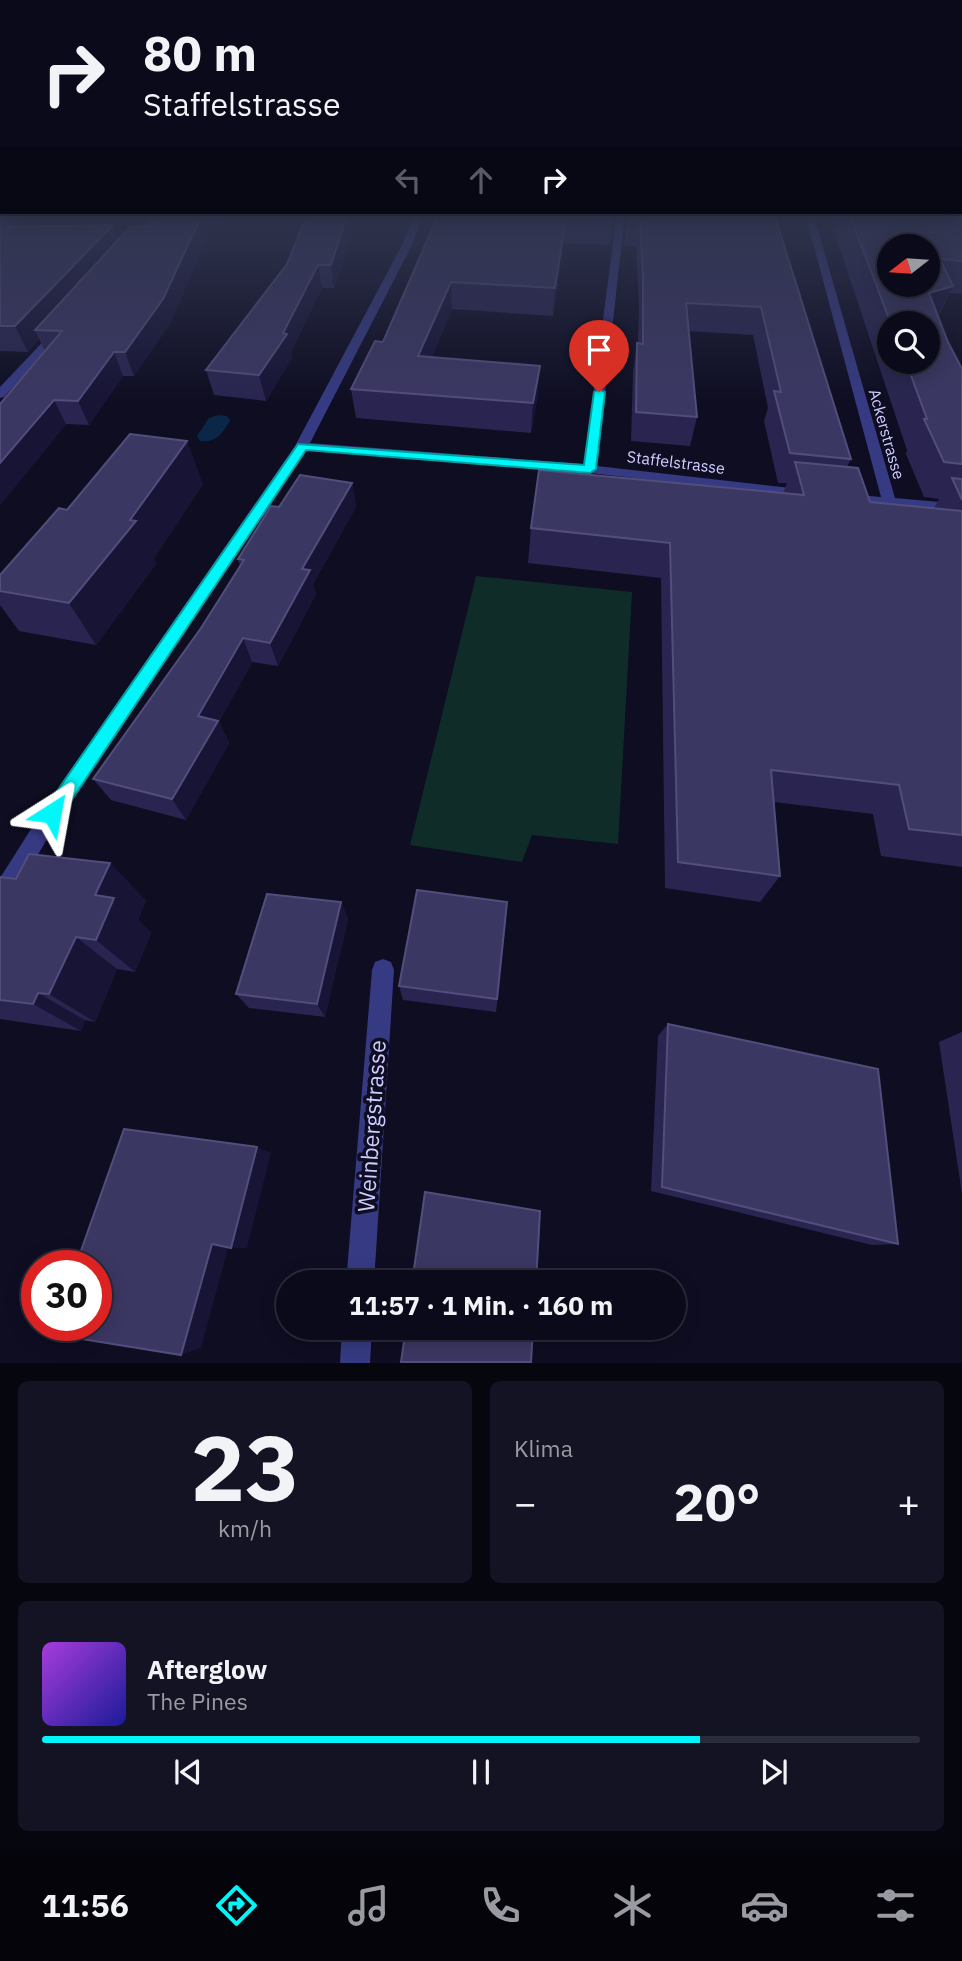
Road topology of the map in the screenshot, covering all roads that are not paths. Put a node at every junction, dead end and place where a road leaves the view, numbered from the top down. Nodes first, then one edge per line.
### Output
1 (390, 277) edge
2 (613, 277) edge
3 (826, 277) edge
4 (70, 318) edge
5 (0, 394) edge
6 (302, 446) junction
7 (590, 469) junction
8 (889, 502) junction
9 (962, 509) edge
10 (0, 898) edge
11 (383, 970) dead end
12 (361, 1270) edge
13 (356, 1340) edge
14 (355, 1363) edge

1 - 6 street
2 - 7 street
3 - 8 street, Ackerstrasse
4 - 5 street
6 - 7 street, Staffelstrasse
6 - 10 street
7 - 8 street, Staffelstrasse
8 - 9 street, Staffelstrasse
11 - 12 street, Weinbergstrasse
13 - 14 street

